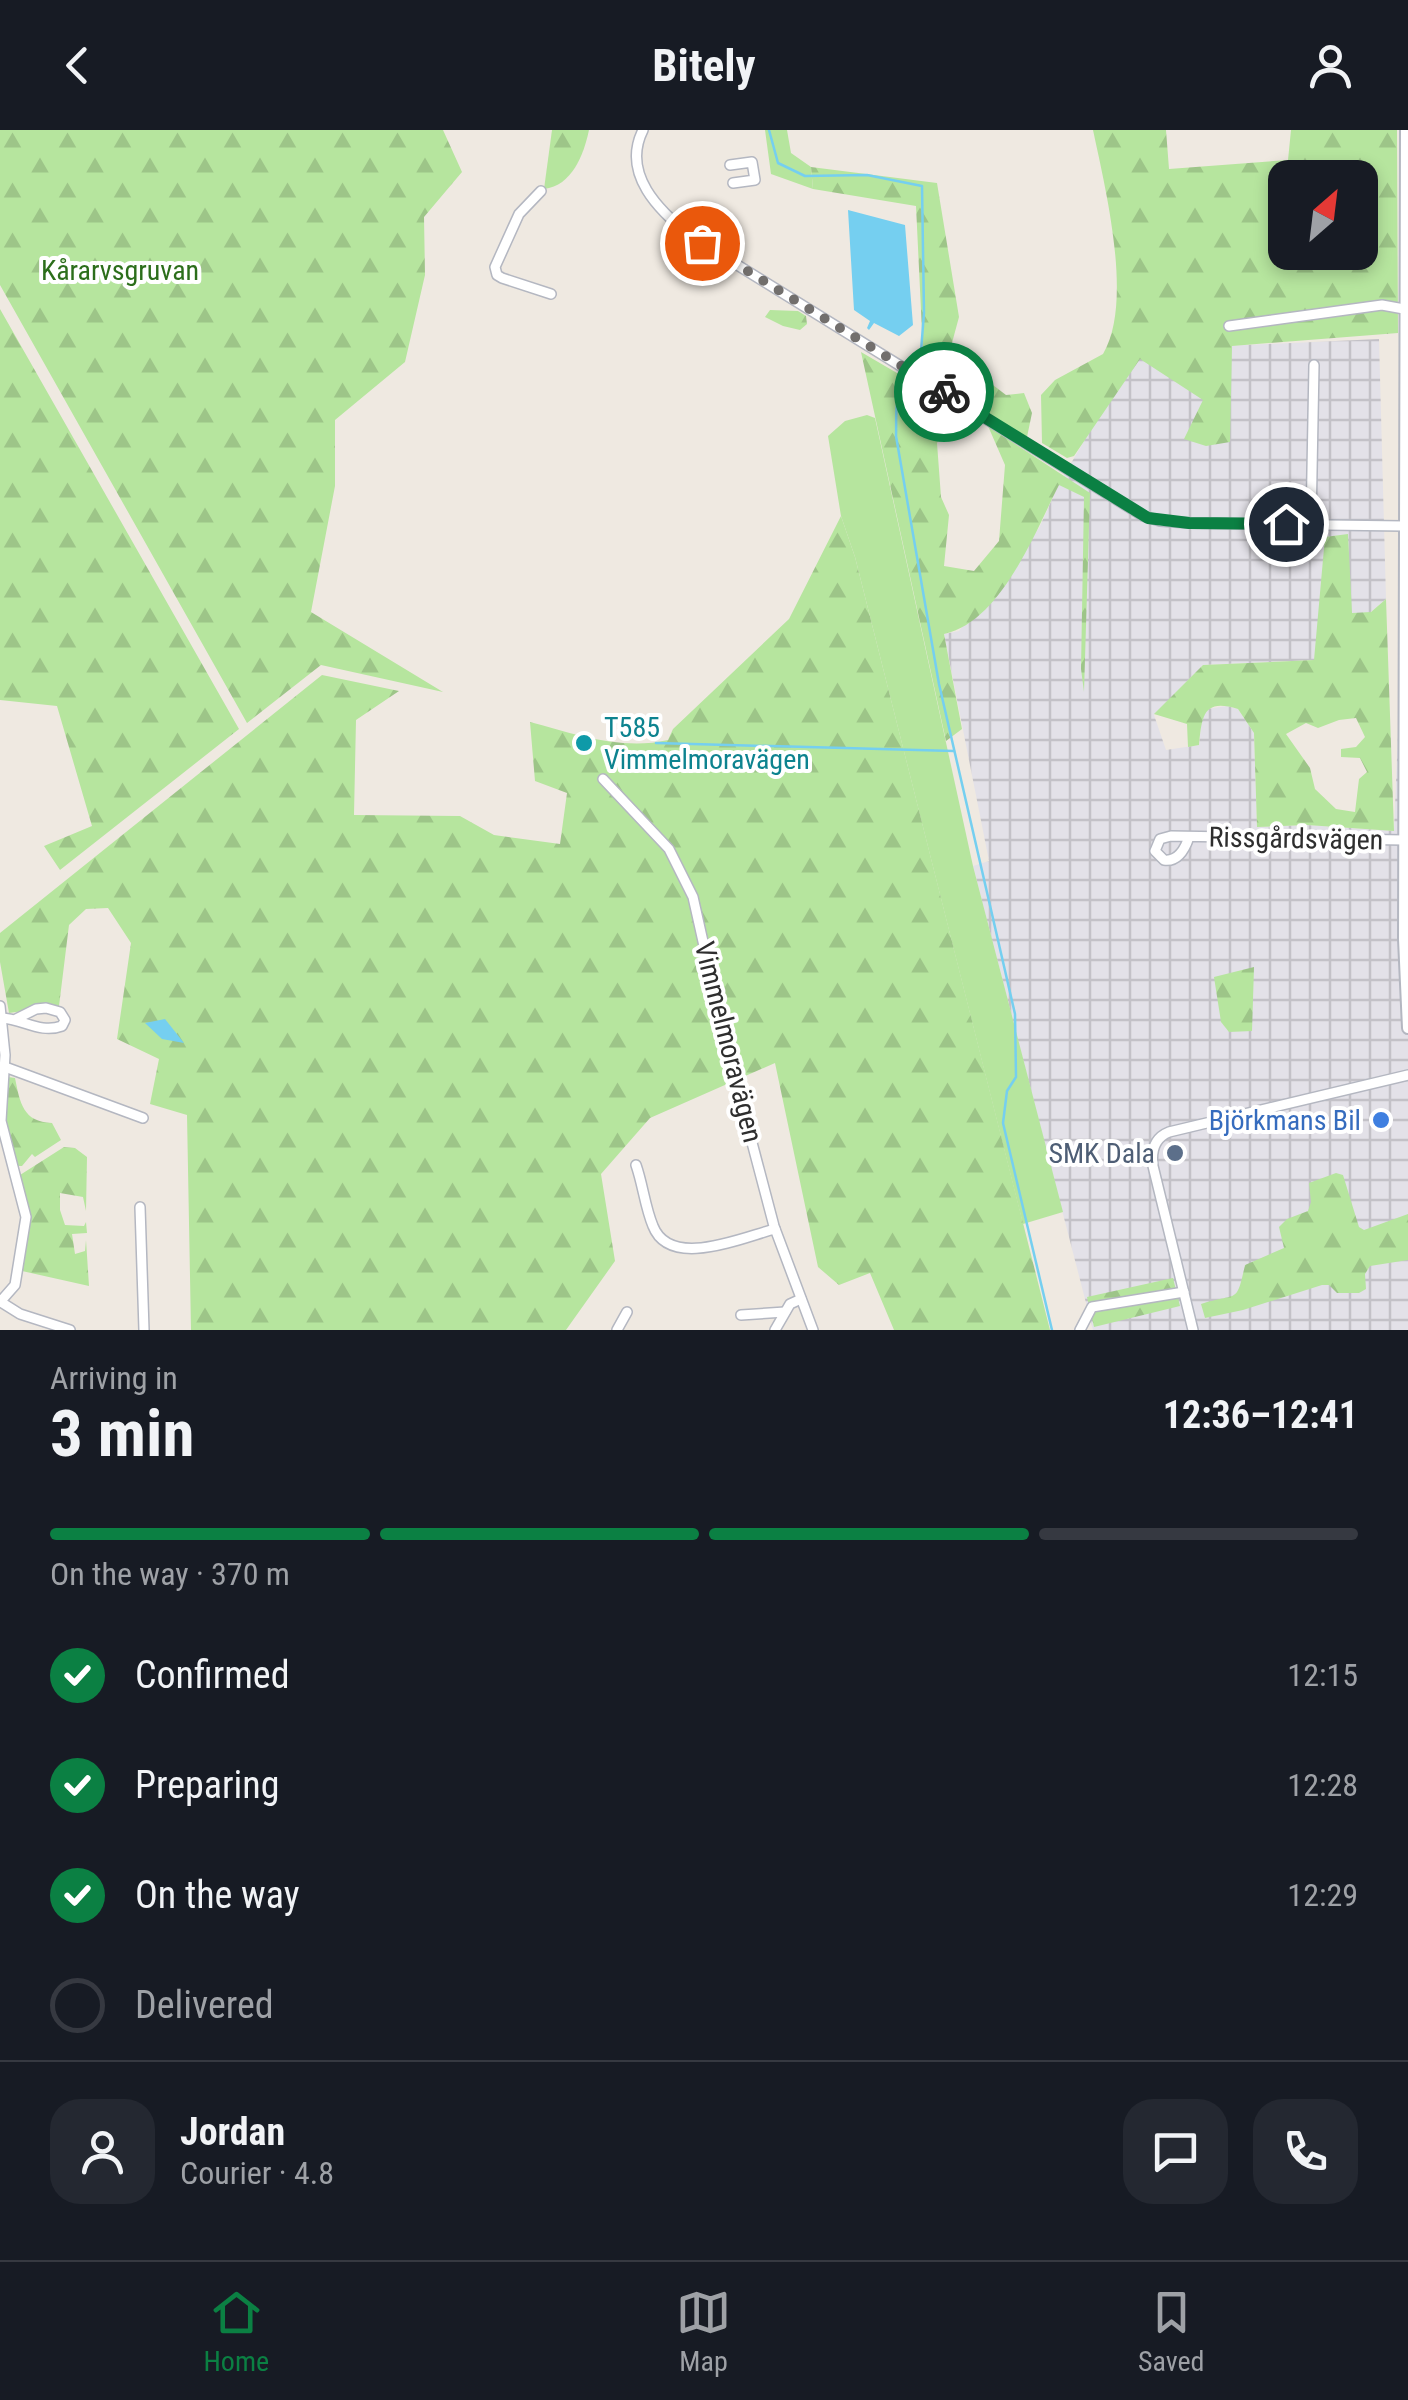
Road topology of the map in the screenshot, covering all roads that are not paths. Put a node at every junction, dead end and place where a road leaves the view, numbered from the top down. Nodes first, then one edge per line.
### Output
1 (643, 130) edge
2 (1406, 130) edge
3 (730, 166) dead end
4 (734, 183) dead end
5 (541, 192) dead end
6 (551, 294) dead end
7 (1404, 309) junction
8 (1230, 326) dead end
9 (1406, 351) edge
10 (1314, 365) dead end
11 (1310, 524) junction
12 (1404, 526) junction
13 (1406, 713) edge
14 (603, 779) dead end
15 (1189, 837) dead end
16 (1404, 840) junction
17 (0, 1006) edge
18 (2, 1018) edge
19 (16, 1019) junction
20 (1408, 1028) edge
21 (5, 1067) junction
22 (1408, 1075) edge
23 (143, 1118) dead end
24 (3, 1144) edge
25 (636, 1165) dead end
26 (140, 1207) dead end
27 (775, 1229) junction
28 (1184, 1292) junction
29 (800, 1298) junction
30 (1, 1302) edge
31 (627, 1312) dead end
32 (785, 1312) junction
33 (741, 1315) dead end
34 (70, 1330) edge
35 (144, 1330) edge
36 (616, 1330) edge
37 (775, 1330) edge
38 (813, 1330) edge
39 (1080, 1330) edge
40 (1193, 1330) edge

1 - 11 street
2 - 7 street
3 - 4 street
5 - 6 street
7 - 8 street
7 - 9 street
9 - 12 street
10 - 11 street
11 - 12 street
12 - 13 street
13 - 16 street
14 - 27 street, Vimmelmoravägen
15 - 16 street, Rissgårdsvägen
16 - 20 street
17 - 18 street
18 - 19 street
18 - 21 street
19 - 19 street
21 - 23 street
21 - 24 street
22 - 28 street
24 - 30 street
25 - 27 street
26 - 35 street
27 - 29 street, Vimmelmoravägen
28 - 39 street
28 - 40 street
29 - 32 street
29 - 38 street, Vimmelmoravägen
30 - 34 street
31 - 36 street
32 - 33 street
32 - 37 street

